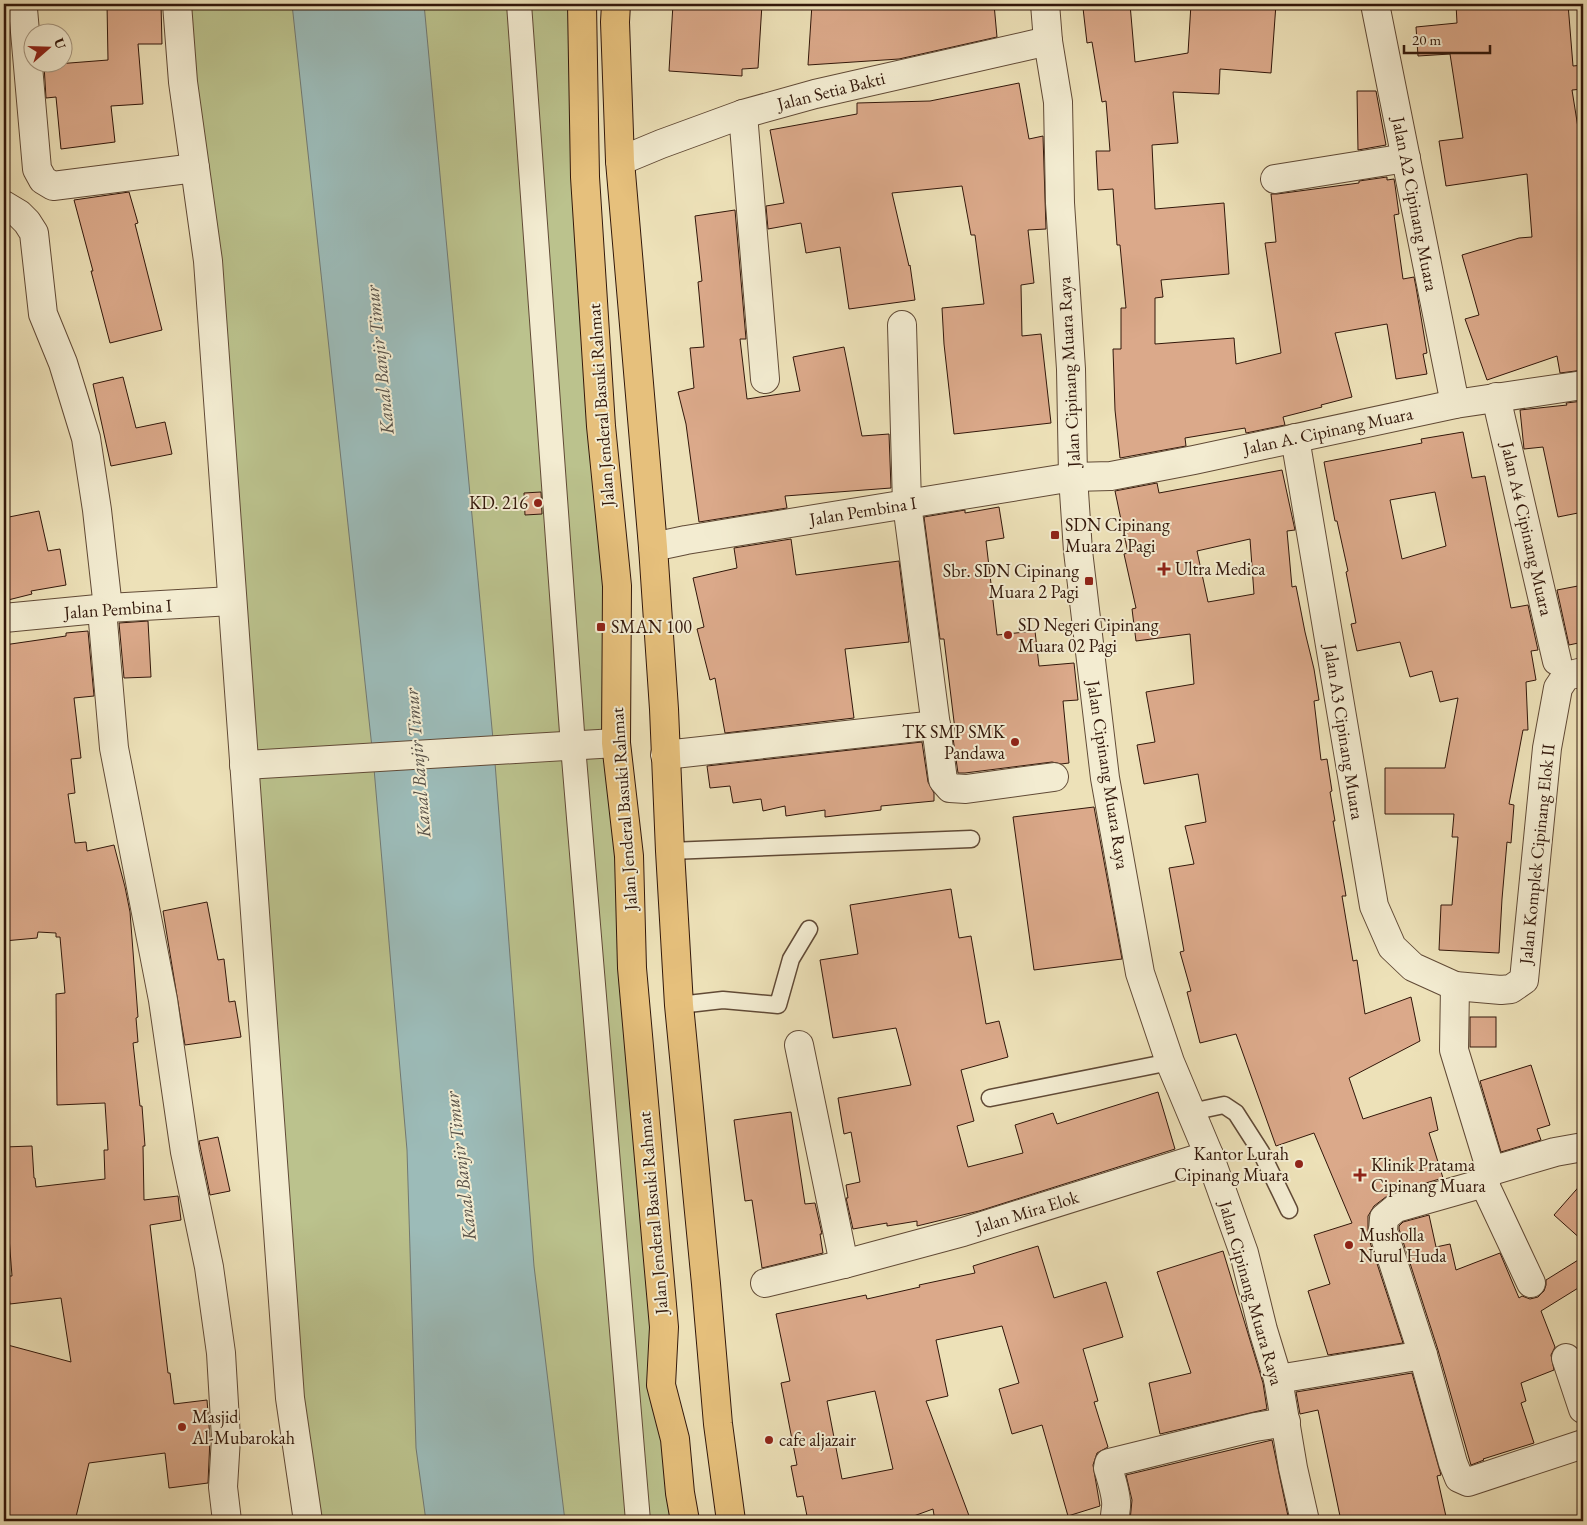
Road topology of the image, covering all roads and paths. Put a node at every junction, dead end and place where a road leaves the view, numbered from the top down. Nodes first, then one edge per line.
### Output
1 (177, 4) edge
2 (519, 4) edge
3 (582, 4) edge
4 (616, 4) edge
5 (1045, 4) edge
6 (1375, 4) edge
7 (23, 9) dead end
8 (1048, 41) junction
9 (743, 114) junction
10 (1406, 158) junction
11 (620, 161) junction
12 (195, 168) junction
13 (1275, 179) dead end
14 (4, 206) edge
15 (902, 325) dead end
16 (765, 379) dead end
17 (1583, 385) edge
18 (1496, 397) junction
19 (1455, 404) junction
20 (1295, 438) junction
21 (1073, 477) junction
22 (907, 504) junction
23 (653, 547) junction
24 (232, 602) junction
25 (105, 609) junction
26 (4, 618) edge
27 (1557, 661) dead end
28 (1583, 672) edge
29 (936, 724) junction
30 (616, 742) junction
31 (573, 746) junction
32 (665, 755) junction
33 (253, 764) junction
34 (1054, 777) dead end
35 (971, 839) dead end
36 (670, 851) junction
37 (809, 929) dead end
38 (1455, 986) junction
39 (679, 1005) junction
40 (799, 1045) dead end
41 (1170, 1062) junction
42 (990, 1098) dead end
43 (1191, 1112) junction
44 (1583, 1147) edge
45 (1209, 1156) junction
46 (1487, 1177) junction
47 (1289, 1210) dead end
48 (844, 1264) junction
49 (765, 1283) dead end
50 (1531, 1283) dead end
51 (1424, 1355) junction
52 (1566, 1358) dead end
53 (1278, 1378) junction
54 (1583, 1409) edge
55 (1286, 1422) junction
56 (1583, 1444) edge
57 (227, 1521) edge
58 (308, 1521) edge
59 (638, 1521) edge
60 (685, 1521) edge
61 (731, 1521) edge
62 (1115, 1521) edge
63 (1305, 1521) edge

1 - 12 street
2 - 31 street
3 - 30 main road, Jalan Jenderal Basuki Rahmat
4 - 11 main road
5 - 8 street, Jalan Cipinang Muara Raya
6 - 10 street, Jalan A2 Cipinang Muara
7 - 12 street
8 - 9 street, Jalan Setia Bakti
8 - 21 street, Jalan Cipinang Muara Raya
9 - 11 street, Jalan Setia Bakti
9 - 16 street
10 - 13 street
10 - 19 street, Jalan A2 Cipinang Muara
11 - 23 main road
12 - 24 street
14 - 25 street
15 - 22 street
17 - 18 street, Jalan A. Cipinang Muara
18 - 19 street, Jalan A. Cipinang Muara
18 - 27 street, Jalan A4 Cipinang Muara
19 - 20 street, Jalan A. Cipinang Muara
20 - 21 street, Jalan A. Cipinang Muara
20 - 38 street, Jalan A3 Cipinang Muara
21 - 22 street, Jalan Pembina I
21 - 41 street, Jalan Cipinang Muara Raya
22 - 23 street, Jalan Pembina I
22 - 29 street
23 - 32 main road
24 - 25 street, Jalan Pembina I
24 - 33 street
25 - 26 street, Jalan Pembina I
25 - 57 street
28 - 38 street, Jalan Komplek Cipinang Elok II
29 - 32 street
29 - 34 street
30 - 31 street
30 - 60 main road, Jalan Jenderal Basuki Rahmat
31 - 33 street
31 - 59 street
32 - 36 main road
33 - 58 street
35 - 36 lane
36 - 39 main road
37 - 39 lane
38 - 46 street
39 - 61 main road
40 - 48 street
41 - 42 lane
41 - 43 street, Jalan Cipinang Muara Raya
43 - 45 street, Jalan Cipinang Muara Raya
43 - 47 lane
44 - 46 street
45 - 48 street, Jalan Mira Elok
45 - 53 street, Jalan Cipinang Muara Raya
46 - 50 street
46 - 51 street
48 - 49 street, Jalan Mira Elok
51 - 53 street
51 - 56 street
52 - 54 street
53 - 55 street, Jalan Cipinang Muara Raya
55 - 62 street
55 - 63 street, Jalan Cipinang Muara Raya

